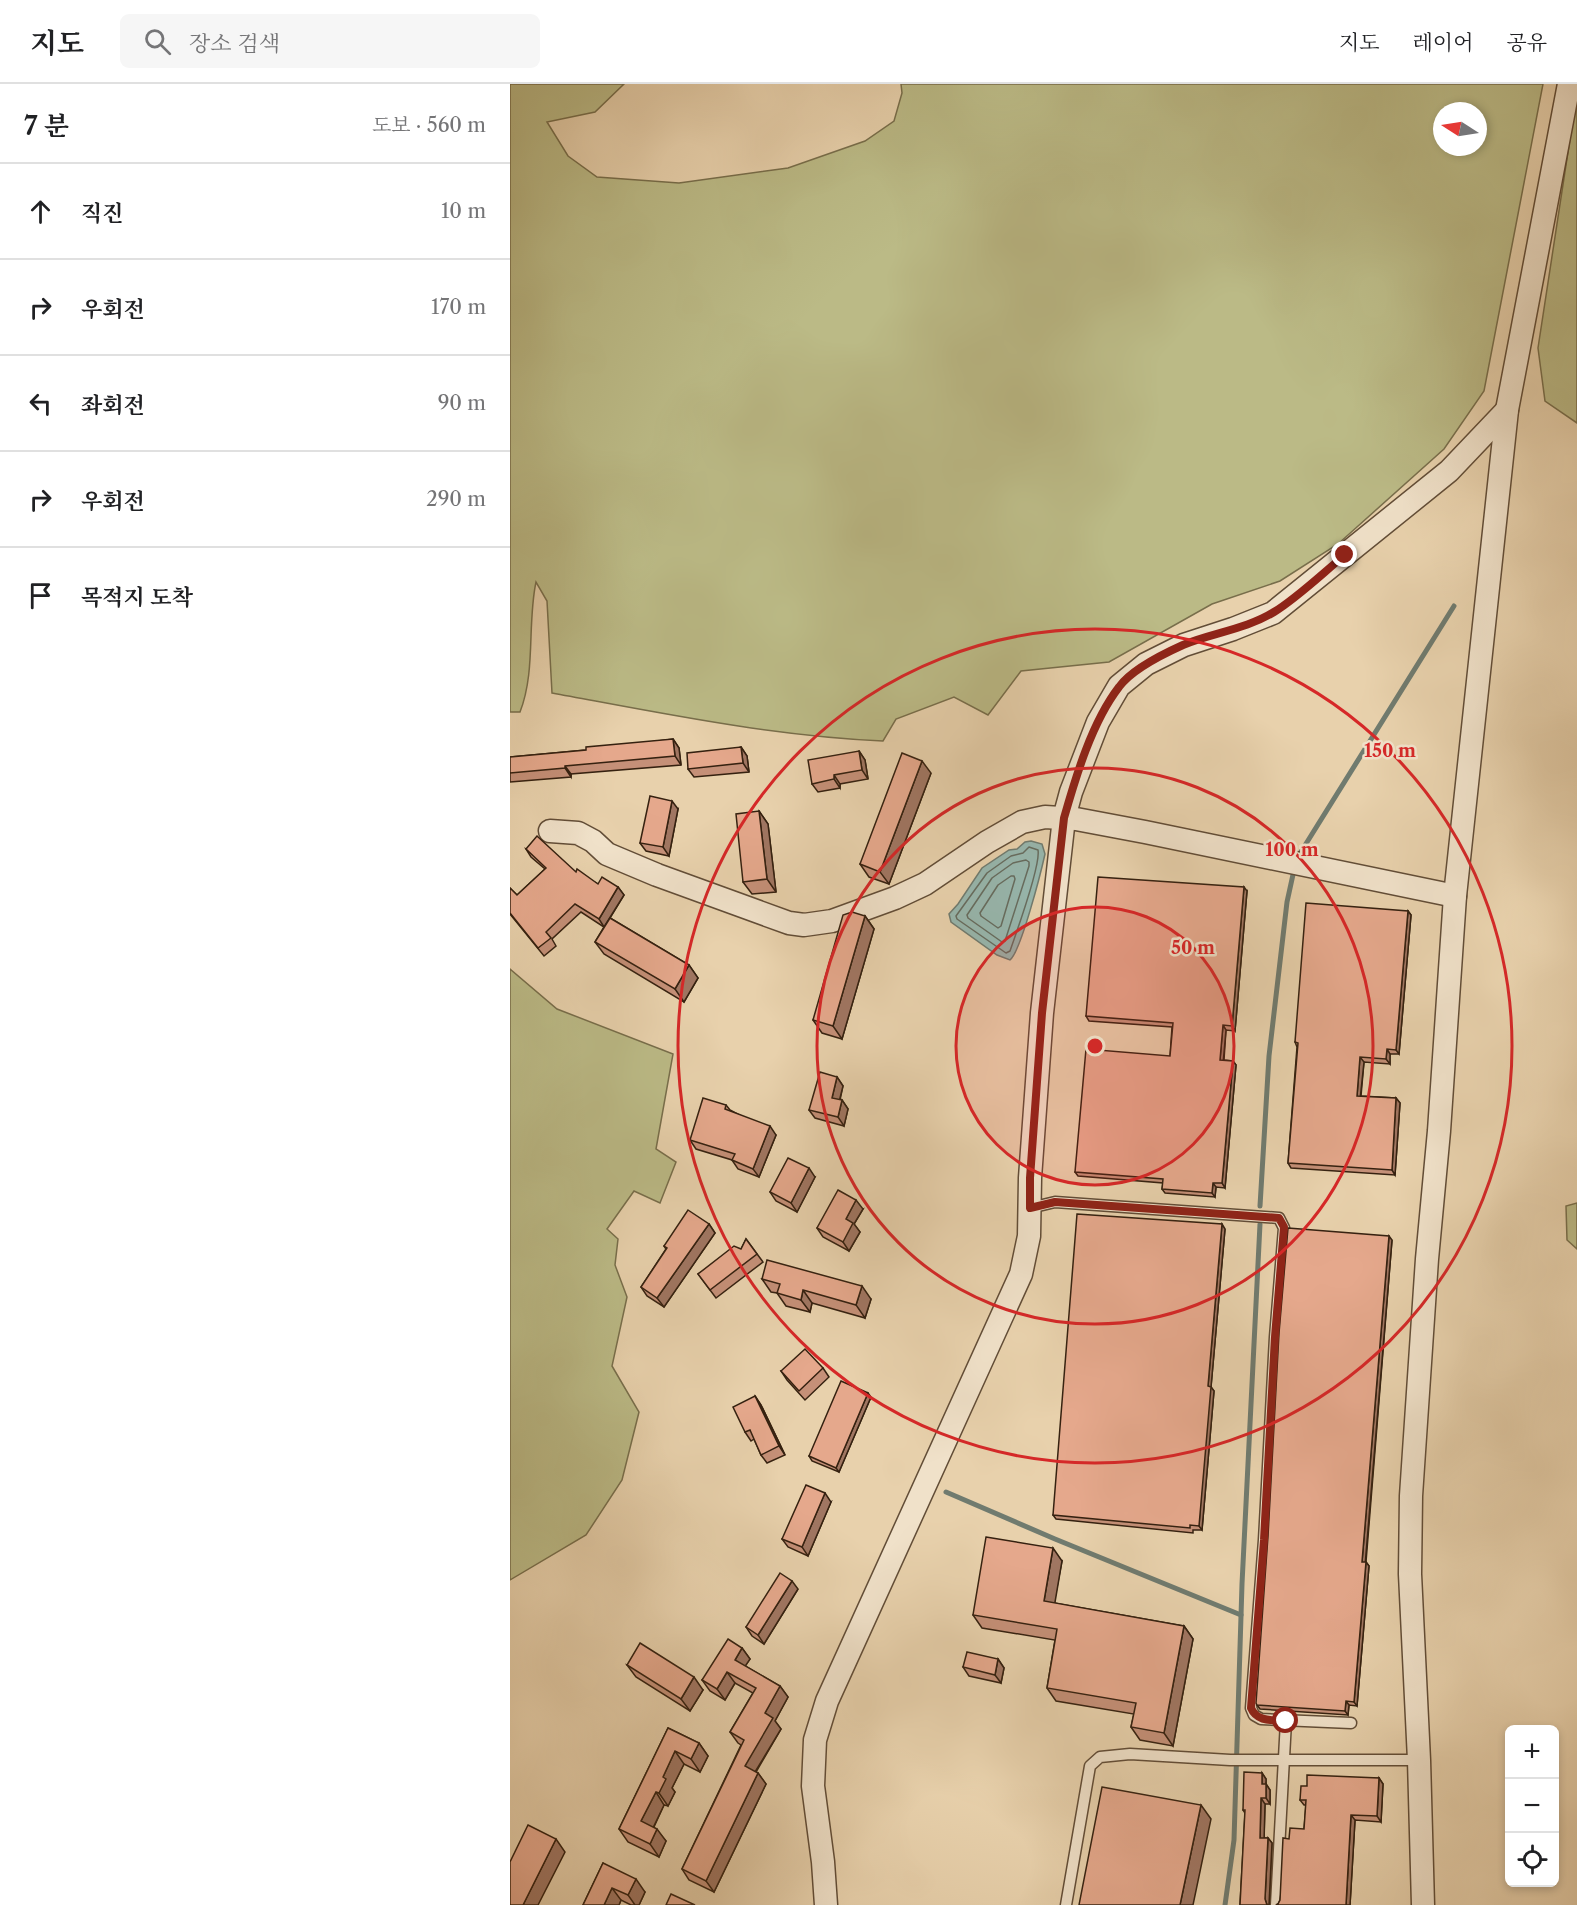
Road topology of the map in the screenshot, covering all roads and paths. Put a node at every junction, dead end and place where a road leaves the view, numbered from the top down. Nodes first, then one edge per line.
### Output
1 (1569, 84) edge
2 (1507, 410) junction
3 (1064, 818) junction
4 (550, 831) dead end
5 (1455, 896) junction
6 (1030, 1208) junction
7 (1286, 1721) junction
8 (1351, 1723) dead end
9 (1285, 1760) junction
10 (1419, 1760) junction
11 (826, 1905) edge
12 (1066, 1905) edge
13 (1276, 1905) edge
14 (1423, 1905) edge

1 - 2 street
2 - 3 street
2 - 5 street
3 - 4 street
3 - 5 street
3 - 6 street
5 - 10 street
6 - 7 lane
6 - 11 street
7 - 8 lane
7 - 9 lane
9 - 10 lane
9 - 12 lane
9 - 13 lane
10 - 14 street

